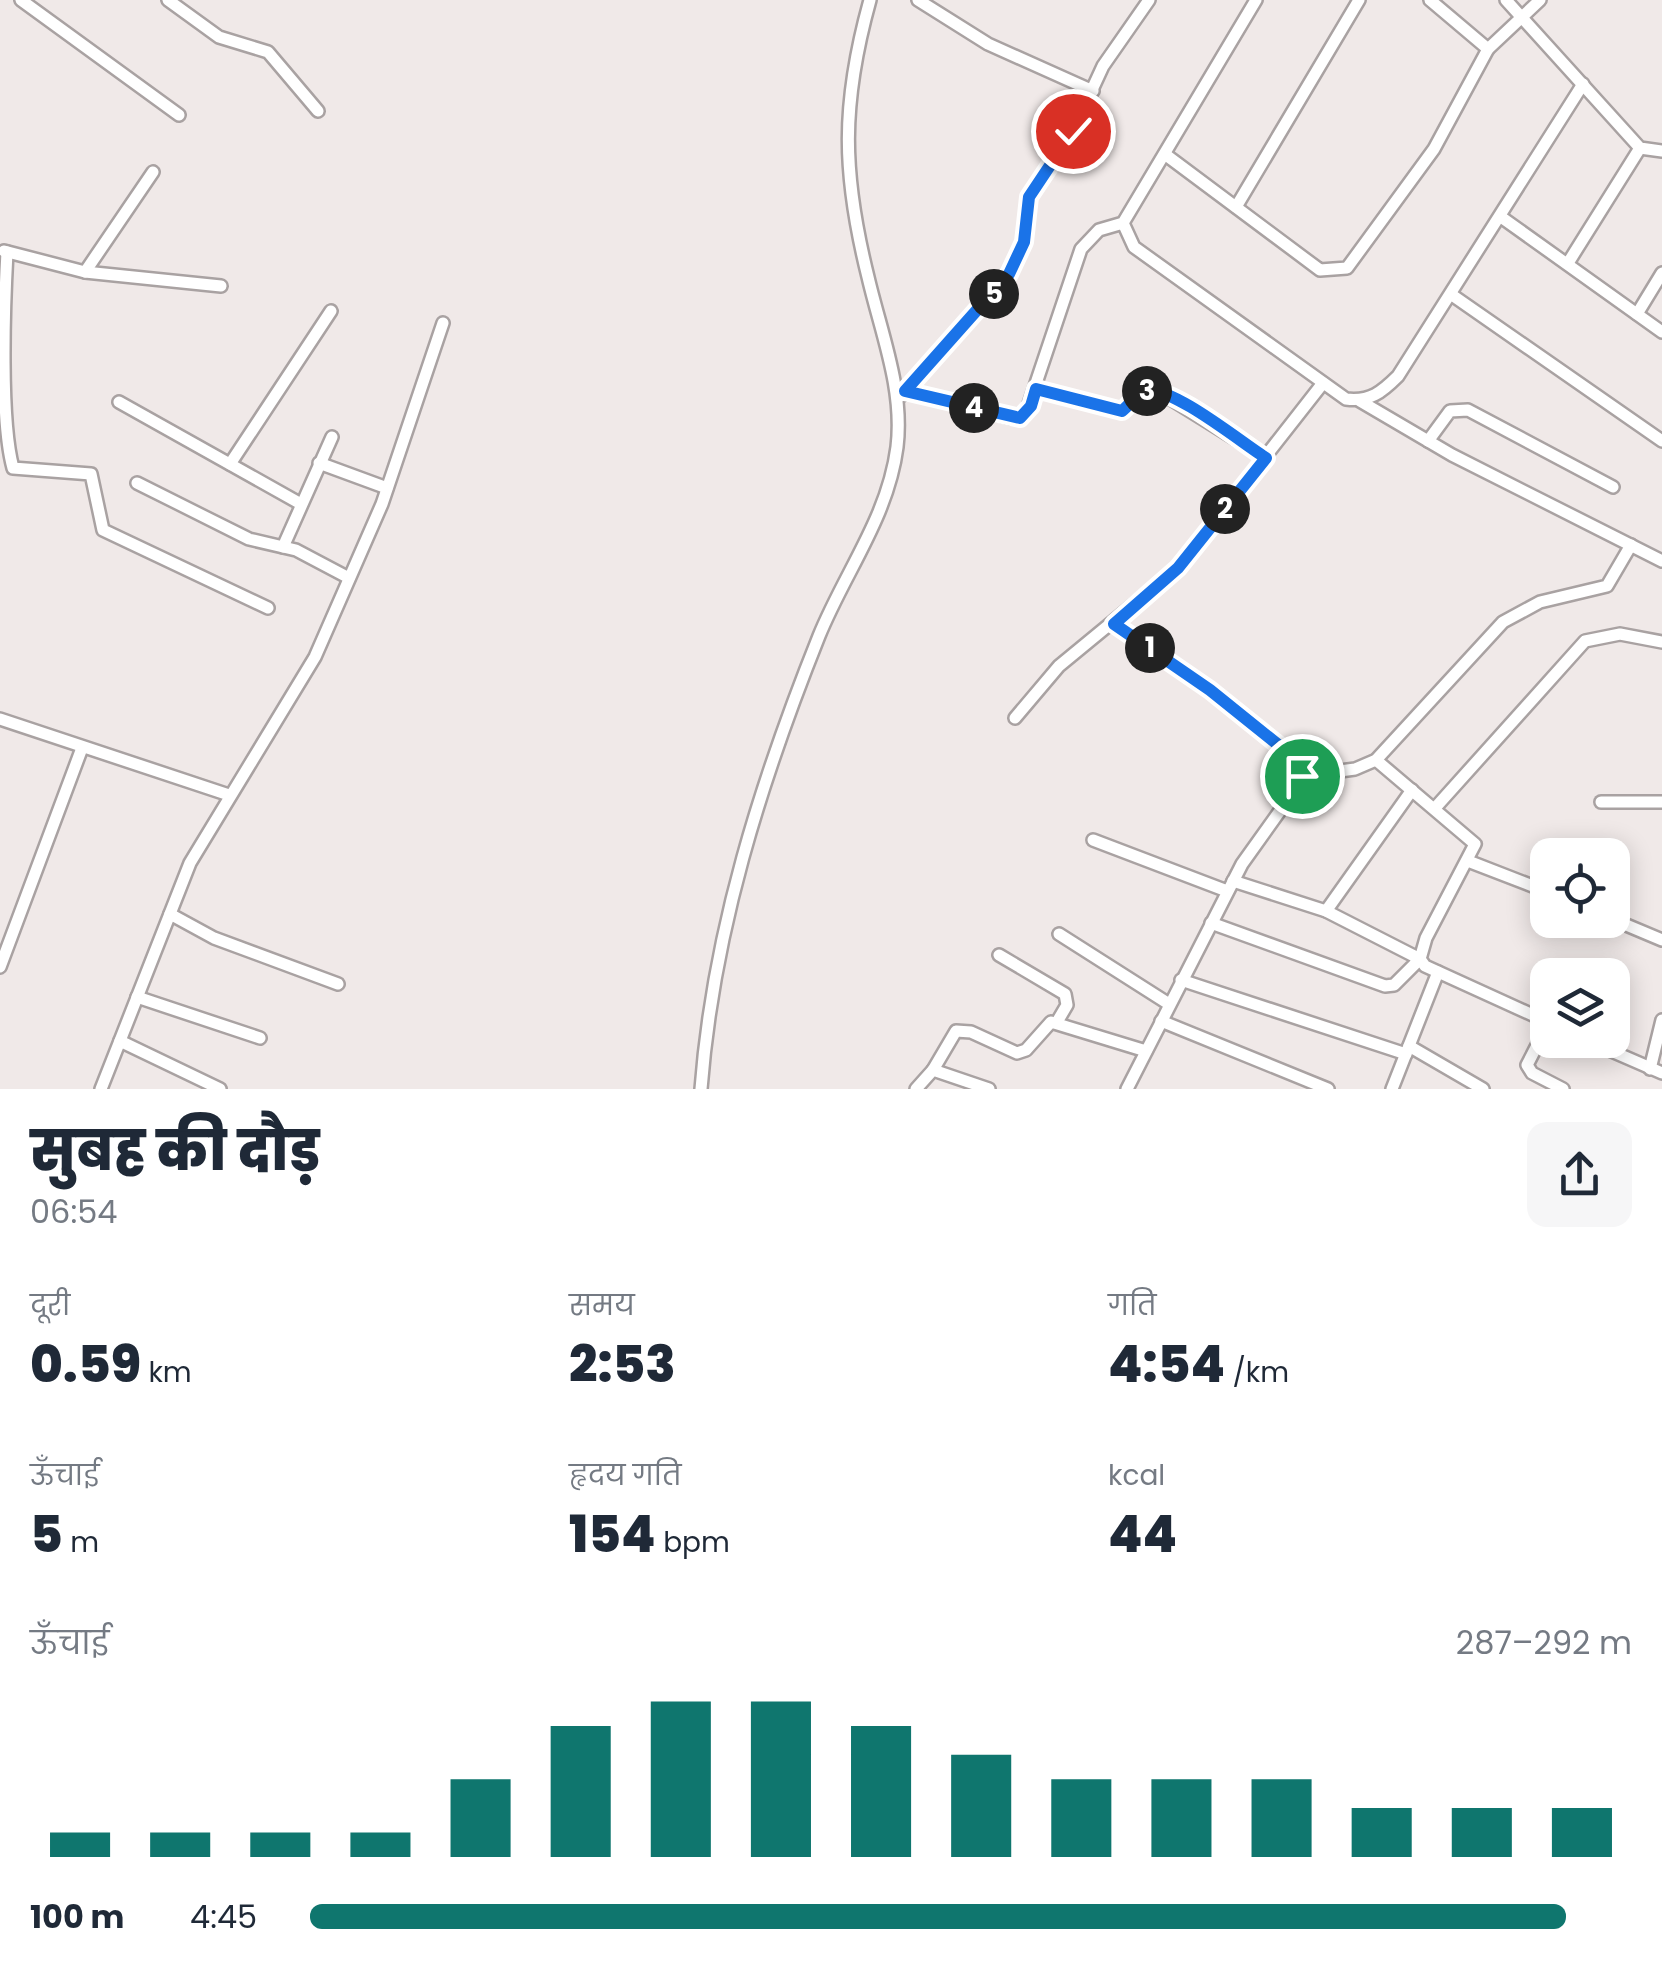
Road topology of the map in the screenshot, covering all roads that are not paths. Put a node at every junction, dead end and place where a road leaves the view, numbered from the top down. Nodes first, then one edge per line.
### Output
1 (22, 0) edge
2 (168, 0) edge
3 (870, 0) edge
4 (918, 0) edge
5 (1149, 0) edge
6 (1256, 0) edge
7 (1359, 0) edge
8 (1430, 0) edge
9 (1506, 0) edge
10 (1540, 0) edge
11 (1521, 14) junction
12 (1488, 49) junction
13 (1583, 84) junction
14 (1093, 91) junction
15 (318, 111) dead end
16 (178, 115) dead end
17 (1640, 148) junction
18 (1662, 151) edge
19 (1166, 155) junction
20 (153, 172) dead end
21 (1236, 207) junction
22 (1501, 217) junction
23 (1123, 223) junction
24 (4, 251) edge
25 (1568, 263) junction
26 (85, 272) junction
27 (1662, 273) edge
28 (221, 286) dead end
29 (1452, 295) junction
30 (331, 311) dead end
31 (1637, 314) junction
32 (443, 323) dead end
33 (1662, 332) edge
34 (1323, 383) junction
35 (1036, 389) junction
36 (902, 394) junction
37 (1360, 401) junction
38 (119, 402) dead end
39 (332, 437) dead end
40 (1428, 441) junction
41 (1662, 441) edge
42 (1266, 458) junction
43 (319, 463) junction
44 (230, 464) junction
45 (137, 483) dead end
46 (1613, 487) dead end
47 (387, 488) junction
48 (301, 504) junction
49 (1631, 545) junction
50 (282, 547) junction
51 (1662, 561) edge
52 (349, 578) junction
53 (268, 608) dead end
54 (1114, 624) junction
55 (1662, 642) edge
56 (1015, 718) dead end
57 (0, 719) edge
58 (82, 748) junction
59 (1376, 760) junction
60 (1302, 776) junction
61 (1412, 790) junction
62 (228, 795) junction
63 (1601, 802) dead end
64 (1662, 802) edge
65 (1435, 808) junction
66 (1093, 840) dead end
67 (1468, 860) junction
68 (1530, 885) edge
69 (1230, 886) junction
70 (1326, 911) junction
71 (170, 914) junction
72 (1210, 923) junction
73 (1630, 927) edge
74 (1058, 934) dead end
75 (1662, 940) edge
76 (999, 955) dead end
77 (1420, 959) junction
78 (0, 967) edge
79 (1438, 972) junction
80 (1181, 980) junction
81 (338, 984) dead end
82 (136, 997) junction
83 (1169, 1004) junction
84 (1530, 1015) edge
85 (1662, 1020) edge
86 (1161, 1021) junction
87 (1057, 1022) junction
88 (260, 1038) dead end
89 (120, 1040) junction
90 (1408, 1050) junction
91 (1146, 1051) junction
92 (1530, 1058) edge
93 (1627, 1058) edge
94 (933, 1070) junction
95 (1656, 1071) edge
96 (102, 1089) edge
97 (220, 1089) edge
98 (701, 1089) edge
99 (916, 1089) edge
100 (989, 1089) edge
101 (1127, 1089) edge
102 (1328, 1089) edge
103 (1392, 1089) edge
104 (1483, 1089) edge
105 (1563, 1089) edge

1 - 16 street
2 - 15 street
3 - 36 street
4 - 14 street
5 - 14 street
6 - 19 street
7 - 21 street
8 - 12 street
9 - 11 street
10 - 11 street
11 - 12 street
11 - 13 street
12 - 21 street
13 - 17 street
13 - 22 street
14 - 36 street
17 - 18 street
17 - 25 street
19 - 21 street
19 - 23 street
20 - 26 street
22 - 25 street
22 - 29 street
23 - 34 street
23 - 35 street
24 - 26 street
24 - 53 street
25 - 31 street
26 - 28 street
27 - 31 street
29 - 37 street
29 - 41 street
30 - 44 street
31 - 33 street
32 - 47 street
34 - 37 street
34 - 42 street
35 - 36 street
35 - 42 street
36 - 98 street
37 - 40 street
38 - 44 street
39 - 43 street
40 - 46 street
40 - 49 street
42 - 54 street
43 - 47 street
43 - 48 street
44 - 48 street
45 - 50 street
47 - 52 street
48 - 50 street
49 - 51 street
49 - 59 street
50 - 52 street
52 - 62 street
54 - 56 street
54 - 60 street
55 - 65 street
57 - 58 street
58 - 62 street
58 - 78 street
59 - 60 street
59 - 61 street
60 - 69 street
61 - 65 street
61 - 70 street
62 - 71 street
63 - 64 street
65 - 67 street
66 - 69 street
67 - 68 street
67 - 77 street
69 - 70 street
69 - 72 street
70 - 77 street
71 - 81 street
71 - 82 street
72 - 77 street
72 - 80 street
73 - 75 street
74 - 83 street
76 - 87 street
77 - 79 street
79 - 84 street
79 - 90 street
80 - 83 street
80 - 90 street
82 - 88 street
82 - 89 street
83 - 86 street
85 - 95 street
86 - 91 street
86 - 102 street
87 - 91 street
87 - 94 street
89 - 96 street
89 - 97 street
90 - 103 street
90 - 104 street
91 - 101 street
92 - 105 street
93 - 95 street
94 - 99 street
94 - 100 street

